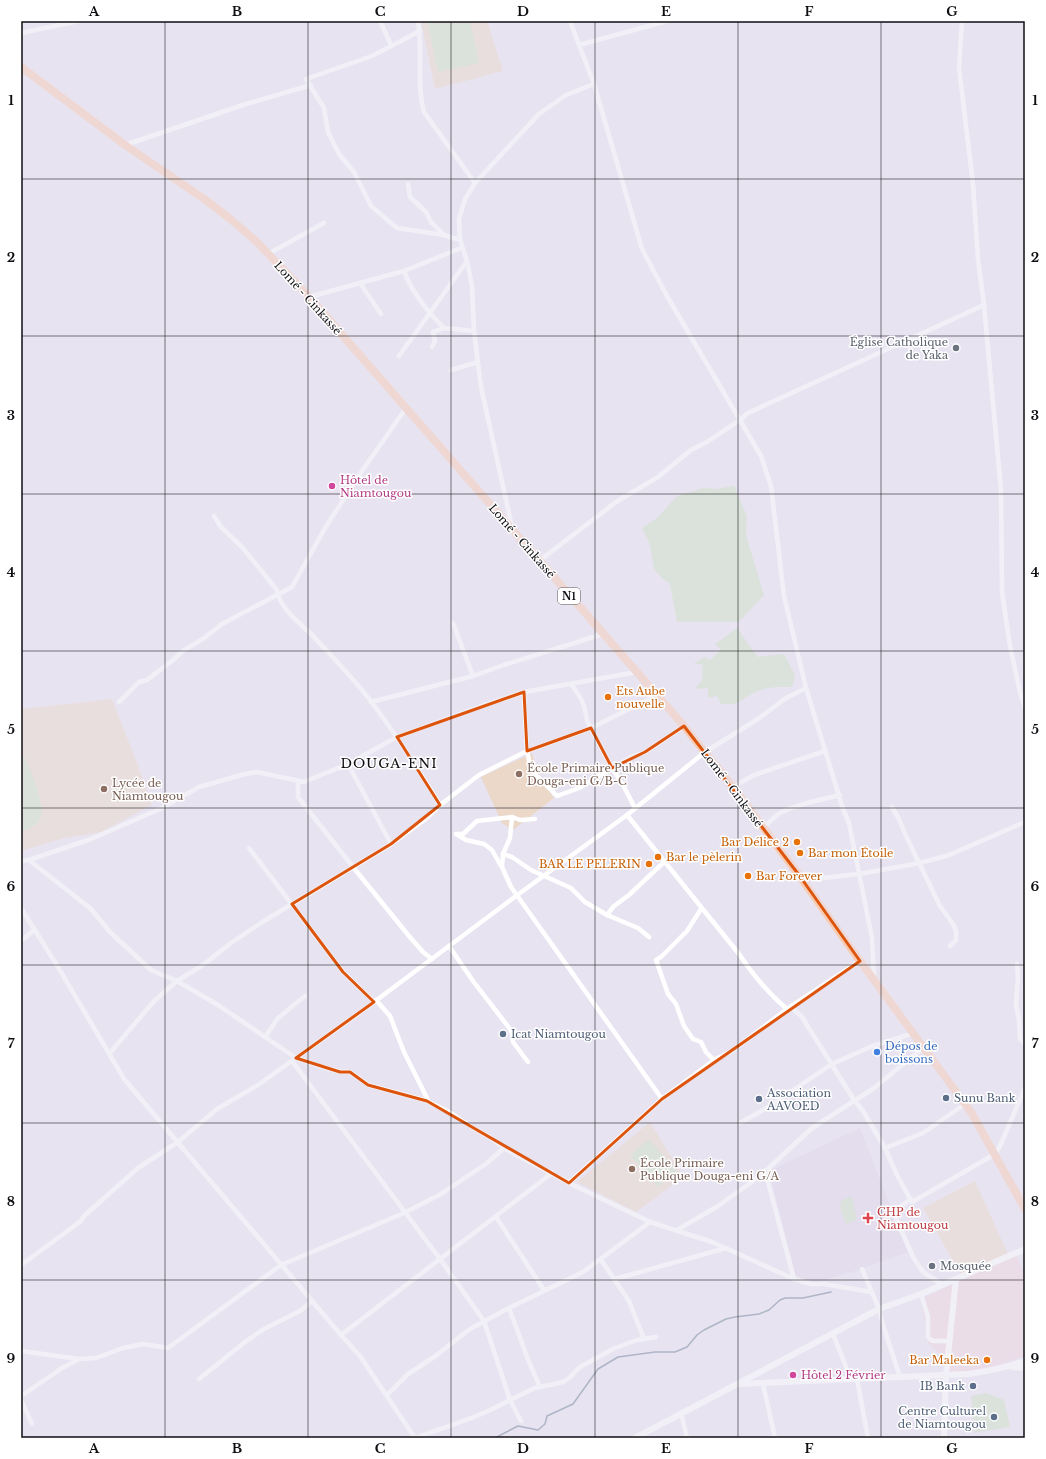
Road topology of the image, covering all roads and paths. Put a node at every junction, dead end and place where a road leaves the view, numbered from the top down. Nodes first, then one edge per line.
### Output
1 (79, 21) edge
2 (380, 21) edge
3 (418, 21) edge
4 (570, 21) edge
5 (667, 21) edge
6 (962, 21) edge
7 (420, 30) junction
8 (21, 33) edge
9 (391, 45) junction
10 (579, 45) junction
11 (21, 67) edge
12 (594, 84) junction
13 (310, 85) junction
14 (125, 145) junction
15 (475, 183) junction
16 (408, 184) dead end
17 (324, 223) dead end
18 (444, 235) junction
19 (460, 240) junction
20 (461, 248) junction
21 (268, 254) junction
22 (467, 261) junction
23 (404, 271) junction
24 (360, 283) junction
25 (309, 296) junction
26 (984, 305) junction
27 (429, 313) junction
28 (381, 314) dead end
29 (444, 328) junction
30 (474, 330) junction
31 (432, 347) dead end
32 (399, 356) dead end
33 (478, 362) junction
34 (451, 370) dead end
35 (406, 408) junction
36 (740, 420) junction
37 (214, 516) dead end
38 (513, 530) junction
39 (539, 561) junction
40 (278, 596) junction
41 (453, 623) dead end
42 (603, 634) junction
43 (637, 672) junction
44 (473, 676) junction
45 (571, 684) junction
46 (806, 688) junction
47 (524, 692) junction
48 (657, 695) junction
49 (119, 702) dead end
50 (372, 702) junction
51 (1025, 708) edge
52 (684, 726) junction
53 (591, 728) junction
54 (397, 737) junction
55 (527, 751) junction
56 (825, 751) junction
57 (705, 752) junction
58 (348, 764) junction
59 (612, 768) junction
60 (298, 781) junction
61 (733, 787) junction
62 (840, 795) junction
63 (440, 806) junction
64 (892, 807) dead end
65 (635, 808) junction
66 (627, 815) junction
67 (512, 817) junction
68 (535, 819) dead end
69 (1025, 822) edge
70 (763, 828) junction
71 (391, 844) junction
72 (249, 848) dead end
73 (503, 854) junction
74 (30, 860) junction
75 (21, 861) edge
76 (664, 862) junction
77 (920, 863) junction
78 (353, 867) junction
79 (502, 867) junction
80 (859, 874) junction
81 (544, 875) junction
82 (799, 875) junction
83 (516, 896) junction
84 (292, 904) junction
85 (21, 908) edge
86 (701, 908) junction
87 (607, 915) junction
88 (34, 930) junction
89 (649, 937) dead end
90 (21, 941) edge
91 (449, 946) junction
92 (950, 946) dead end
93 (432, 959) junction
94 (860, 961) junction
95 (1017, 964) dead end
96 (874, 979) junction
97 (177, 981) junction
98 (305, 996) dead end
99 (375, 1001) junction
100 (789, 1008) junction
101 (914, 1033) junction
102 (265, 1037) junction
103 (1025, 1044) edge
104 (924, 1048) junction
105 (109, 1054) junction
106 (294, 1059) junction
107 (714, 1060) junction
108 (528, 1062) dead end
109 (832, 1064) junction
110 (1025, 1088) edge
111 (662, 1099) junction
112 (854, 1100) junction
113 (427, 1101) junction
114 (965, 1104) junction
115 (740, 1123) dead end
116 (178, 1142) junction
117 (504, 1148) junction
118 (885, 1148) junction
119 (995, 1154) junction
120 (764, 1171) junction
121 (552, 1173) junction
122 (569, 1183) junction
123 (911, 1199) junction
124 (1025, 1209) edge
125 (404, 1213) junction
126 (496, 1216) junction
127 (650, 1222) junction
128 (677, 1230) junction
129 (726, 1248) junction
130 (1025, 1249) edge
131 (440, 1259) junction
132 (601, 1260) junction
133 (281, 1264) junction
134 (21, 1265) edge
135 (862, 1269) dead end
136 (794, 1279) junction
137 (956, 1279) junction
138 (615, 1280) junction
139 (942, 1285) junction
140 (544, 1290) junction
141 (871, 1292) junction
142 (921, 1294) junction
143 (312, 1301) junction
144 (509, 1308) junction
145 (880, 1309) junction
146 (484, 1320) junction
147 (833, 1334) junction
148 (341, 1335) junction
149 (656, 1337) dead end
150 (644, 1339) junction
151 (950, 1341) junction
152 (21, 1351) edge
153 (79, 1359) junction
154 (1025, 1361) edge
155 (1008, 1367) junction
156 (1025, 1368) edge
157 (946, 1375) junction
158 (900, 1377) junction
159 (199, 1379) dead end
160 (855, 1379) junction
161 (740, 1384) junction
162 (763, 1384) junction
163 (540, 1387) junction
164 (386, 1395) junction
165 (21, 1396) edge
166 (21, 1400) edge
167 (510, 1400) junction
168 (681, 1413) junction
169 (521, 1421) dead end
170 (32, 1424) dead end
171 (415, 1438) edge
172 (635, 1438) edge
173 (687, 1438) edge
174 (775, 1438) edge
175 (868, 1438) edge
176 (944, 1438) edge

1 - 8 street
2 - 9 street
3 - 7 street
4 - 10 street
5 - 10 street
6 - 26 street
7 - 9 street
7 - 15 street
9 - 13 street
10 - 12 street
11 - 14 highway, Lomé - Cinkassé / N1
12 - 15 street
12 - 36 street
13 - 14 street
13 - 18 street
14 - 21 highway, Lomé - Cinkassé / N1
15 - 19 street
16 - 18 street
17 - 21 street
18 - 19 street
19 - 20 street
20 - 22 street
20 - 23 street
21 - 25 highway, Lomé - Cinkassé / N1
22 - 27 street
22 - 30 street
23 - 24 street
23 - 27 street
24 - 25 street
24 - 28 street
25 - 35 highway, Lomé - Cinkassé / N1
26 - 36 street
26 - 51 street
27 - 29 street
27 - 32 street
29 - 30 street
29 - 31 street
30 - 33 street
33 - 34 street
33 - 38 street
35 - 38 highway, Lomé - Cinkassé / N1
35 - 40 street
36 - 39 street
36 - 46 street
37 - 40 street
38 - 39 highway, Lomé - Cinkassé / N1
39 - 42 highway, Lomé - Cinkassé / N1
40 - 49 street
40 - 50 street
41 - 44 street
42 - 43 highway, Lomé - Cinkassé / N1
42 - 44 street
43 - 45 street
43 - 48 highway, Lomé - Cinkassé / N1
44 - 50 street
45 - 47 street
45 - 53 street
46 - 56 street
46 - 57 street
47 - 54 street
47 - 55 street
48 - 52 highway, Lomé - Cinkassé / N1
48 - 53 street
50 - 54 street
52 - 57 highway, Lomé - Cinkassé / N1
52 - 59 street
53 - 55 street
53 - 59 street
54 - 58 street
54 - 63 street
55 - 59 street
55 - 63 street
56 - 61 street
56 - 62 street
57 - 61 highway, Lomé - Cinkassé / N1
57 - 65 street
58 - 60 street
58 - 71 street
59 - 65 street
60 - 74 street
60 - 78 street
61 - 70 highway, Lomé - Cinkassé / N1
62 - 70 street
62 - 80 street
63 - 71 street
64 - 77 street
65 - 66 street
66 - 76 street
66 - 81 street
67 - 68 street
67 - 73 street
67 - 79 street
69 - 77 street
70 - 82 highway, Lomé - Cinkassé / N1
71 - 78 street
72 - 84 street
73 - 79 street
73 - 81 street
74 - 75 street
74 - 97 street
76 - 86 street
76 - 87 street
77 - 80 street
77 - 92 street
78 - 84 street
78 - 93 street
79 - 83 street
80 - 82 street
80 - 96 street
81 - 83 street
81 - 87 street
82 - 94 highway, Lomé - Cinkassé / N1
83 - 91 street
83 - 111 street
84 - 97 street
84 - 99 street
85 - 88 street
86 - 100 street
86 - 107 street
87 - 89 street
88 - 90 street
88 - 105 street
91 - 93 street
91 - 108 street
93 - 99 street
94 - 96 highway, Lomé - Cinkassé / N1
94 - 100 street
95 - 103 street
96 - 101 highway, Lomé - Cinkassé / N1
97 - 102 street
97 - 105 street
98 - 102 street
99 - 106 street
99 - 113 street
100 - 107 street
100 - 109 street
101 - 104 highway, Lomé - Cinkassé / N1
101 - 109 street
102 - 106 street
104 - 112 street
104 - 114 highway, Lomé - Cinkassé / N1
105 - 116 street
106 - 113 street
106 - 116 street
106 - 125 street
107 - 111 street
109 - 112 street
109 - 115 street
110 - 119 street
111 - 122 street
112 - 118 street
112 - 120 street
113 - 117 street
114 - 118 street
114 - 119 highway, Lomé - Cinkassé / N1
116 - 133 street
116 - 134 street
117 - 121 street
117 - 125 street
118 - 123 street
119 - 123 street
119 - 124 highway, Lomé - Cinkassé / N1
120 - 128 street
120 - 136 street
121 - 122 street
121 - 126 street
122 - 127 street
123 - 139 street
125 - 131 street
125 - 133 street
126 - 131 street
126 - 140 street
127 - 128 street
127 - 132 street
128 - 129 street
129 - 136 street
129 - 138 street
130 - 137 main road
131 - 146 street
131 - 148 street
132 - 138 street
132 - 140 street
133 - 143 street
133 - 153 street
135 - 141 street
136 - 141 street
137 - 139 main road
137 - 151 main road
138 - 150 street
139 - 142 main road
140 - 144 street
141 - 145 street
142 - 145 main road
142 - 151 street
143 - 148 street
143 - 159 street
144 - 146 street
144 - 163 street
145 - 147 main road
145 - 158 street
146 - 164 street
146 - 167 street
147 - 160 street
147 - 161 main road
148 - 164 street
149 - 150 street
150 - 163 street
151 - 157 main road
152 - 153 street
153 - 165 street
154 - 155 main road
155 - 156 main road
155 - 157 main road
157 - 158 main road
157 - 176 main road
158 - 160 main road
160 - 162 main road
160 - 175 street
161 - 162 main road
161 - 168 main road
162 - 174 street
163 - 167 street
164 - 171 street
166 - 170 street
167 - 169 street
167 - 171 street
168 - 172 main road
168 - 173 street

